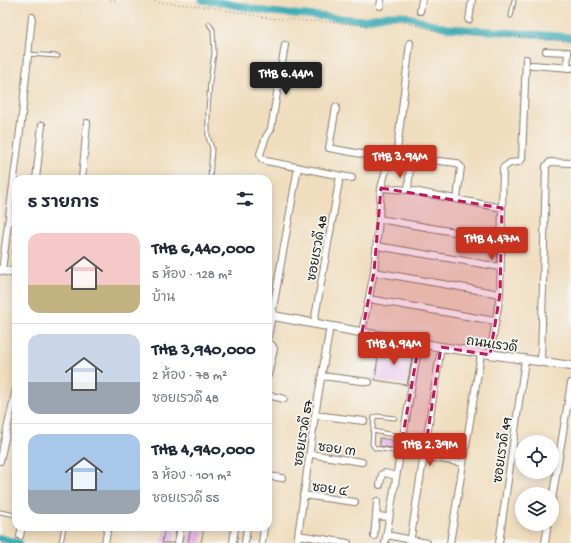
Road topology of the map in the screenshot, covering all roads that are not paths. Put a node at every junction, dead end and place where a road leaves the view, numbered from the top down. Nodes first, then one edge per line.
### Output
1 (422, 0) edge
2 (472, 0) edge
3 (514, 0) edge
4 (420, 11) dead end
5 (511, 16) dead end
6 (32, 17) dead end
7 (469, 20) dead end
8 (209, 24) dead end
9 (410, 42) dead end
10 (285, 45) dead end
11 (546, 51) dead end
12 (28, 54) junction
13 (58, 56) dead end
14 (526, 58) dead end
15 (532, 65) dead end
16 (569, 68) edge
17 (336, 107) dead end
18 (87, 123) dead end
19 (42, 125) dead end
20 (389, 159) junction
21 (404, 161) dead end
22 (439, 162) dead end
23 (571, 163) edge
24 (298, 167) junction
25 (13, 175) edge
26 (36, 175) edge
27 (82, 175) edge
28 (210, 175) edge
29 (340, 176) junction
30 (352, 178) dead end
31 (12, 182) edge
32 (381, 188) junction
33 (408, 190) junction
34 (457, 200) junction
35 (502, 208) junction
36 (380, 219) junction
37 (501, 240) junction
38 (377, 246) junction
39 (500, 267) junction
40 (1, 270) edge
41 (12, 272) edge
42 (374, 272) junction
43 (500, 294) junction
44 (369, 299) junction
45 (272, 304) edge
46 (272, 315) edge
47 (495, 321) junction
48 (314, 323) junction
49 (330, 326) junction
50 (362, 332) junction
51 (419, 343) junction
52 (272, 345) edge
53 (441, 347) junction
54 (481, 354) junction
55 (490, 355) junction
56 (272, 357) edge
57 (525, 360) junction
58 (541, 362) junction
59 (571, 366) edge
60 (322, 376) junction
61 (369, 382) dead end
62 (571, 383) edge
63 (272, 396) edge
64 (284, 399) dead end
65 (12, 407) edge
66 (315, 415) junction
67 (394, 418) dead end
68 (364, 421) dead end
69 (372, 431) junction
70 (394, 435) dead end
71 (400, 452) junction
72 (310, 454) junction
73 (424, 457) junction
74 (0, 461) edge
75 (362, 462) dead end
76 (463, 463) junction
77 (396, 476) junction
78 (272, 477) edge
79 (282, 478) dead end
80 (380, 485) dead end
81 (554, 487) edge
82 (303, 495) junction
83 (377, 501) dead end
84 (355, 502) dead end
85 (0, 512) edge
86 (12, 515) edge
87 (376, 516) junction
88 (389, 518) junction
89 (21, 531) edge
90 (63, 531) edge
91 (107, 531) edge
92 (180, 531) edge
93 (234, 531) edge
94 (246, 531) edge
95 (264, 531) edge
96 (547, 531) edge
97 (298, 535) junction
98 (386, 535) junction
99 (20, 536) dead end
100 (374, 536) dead end
101 (411, 542) edge
102 (61, 543) edge
103 (105, 543) edge
104 (178, 543) edge
105 (233, 543) edge
106 (245, 543) edge
107 (262, 543) edge
108 (296, 543) edge
109 (348, 543) edge
110 (385, 543) edge
111 (427, 543) edge
112 (450, 543) edge
113 (499, 543) edge
114 (545, 543) edge

1 - 4 street
2 - 7 street
3 - 5 lane
6 - 12 street
8 - 28 lane
9 - 20 street
10 - 24 street
11 - 16 street
12 - 13 lane
12 - 25 street
14 - 35 street
15 - 16 street
17 - 20 street
18 - 27 street
19 - 26 street
20 - 32 street
21 - 33 street
22 - 34 street
23 - 58 street
24 - 29 street
24 - 45 street
29 - 30 street
29 - 48 street, ซอยเรวดี 48
31 - 40 street
32 - 33 street
32 - 36 street
33 - 34 street
34 - 35 street
35 - 37 street
36 - 37 street
36 - 38 street
37 - 39 street
38 - 39 street
38 - 42 street
39 - 43 street
40 - 41 street
42 - 43 street
42 - 44 street
43 - 47 street
44 - 47 street
44 - 50 street
46 - 48 street, ถนนเรวดี
47 - 55 street
48 - 49 street, ถนนเรวดี
49 - 50 street, ถนนเรวดี
49 - 60 street, ซอยเรวดี 57
50 - 51 street, ถนนเรวดี
51 - 53 street, ถนนเรวดี
51 - 71 street
52 - 56 street
53 - 54 street, ถนนเรวดี
53 - 73 street
54 - 55 street, ถนนเรวดี
54 - 76 street
55 - 57 street, ถนนเรวดี
57 - 58 street, ถนนเรวดี
57 - 113 street, ซอยเรวดี 49
58 - 59 street, ถนนเรวดี
60 - 61 street
60 - 66 street, ซอยเรวดี 57
62 - 81 street
63 - 64 street
65 - 74 street
66 - 68 street
66 - 72 street, ซอยเรวดี 57
67 - 69 lane
69 - 70 lane
69 - 71 lane
71 - 73 street
71 - 77 street
72 - 75 street, ซอย ๓
72 - 82 street, ซอยเรวดี 57
73 - 76 street
73 - 101 street
76 - 112 street
77 - 80 street
77 - 88 street
78 - 79 street
82 - 84 street, ซอย ๔
82 - 97 street, ซอยเรวดี 57
83 - 87 street
85 - 86 lane
87 - 88 street
87 - 100 street
88 - 98 street
89 - 99 street
90 - 102 lane
91 - 103 street
92 - 104 street
93 - 105 street
94 - 106 street
95 - 107 street
96 - 114 street
97 - 108 street, ซอยเรวดี 57
97 - 109 street
98 - 101 street
98 - 110 street
101 - 111 street

